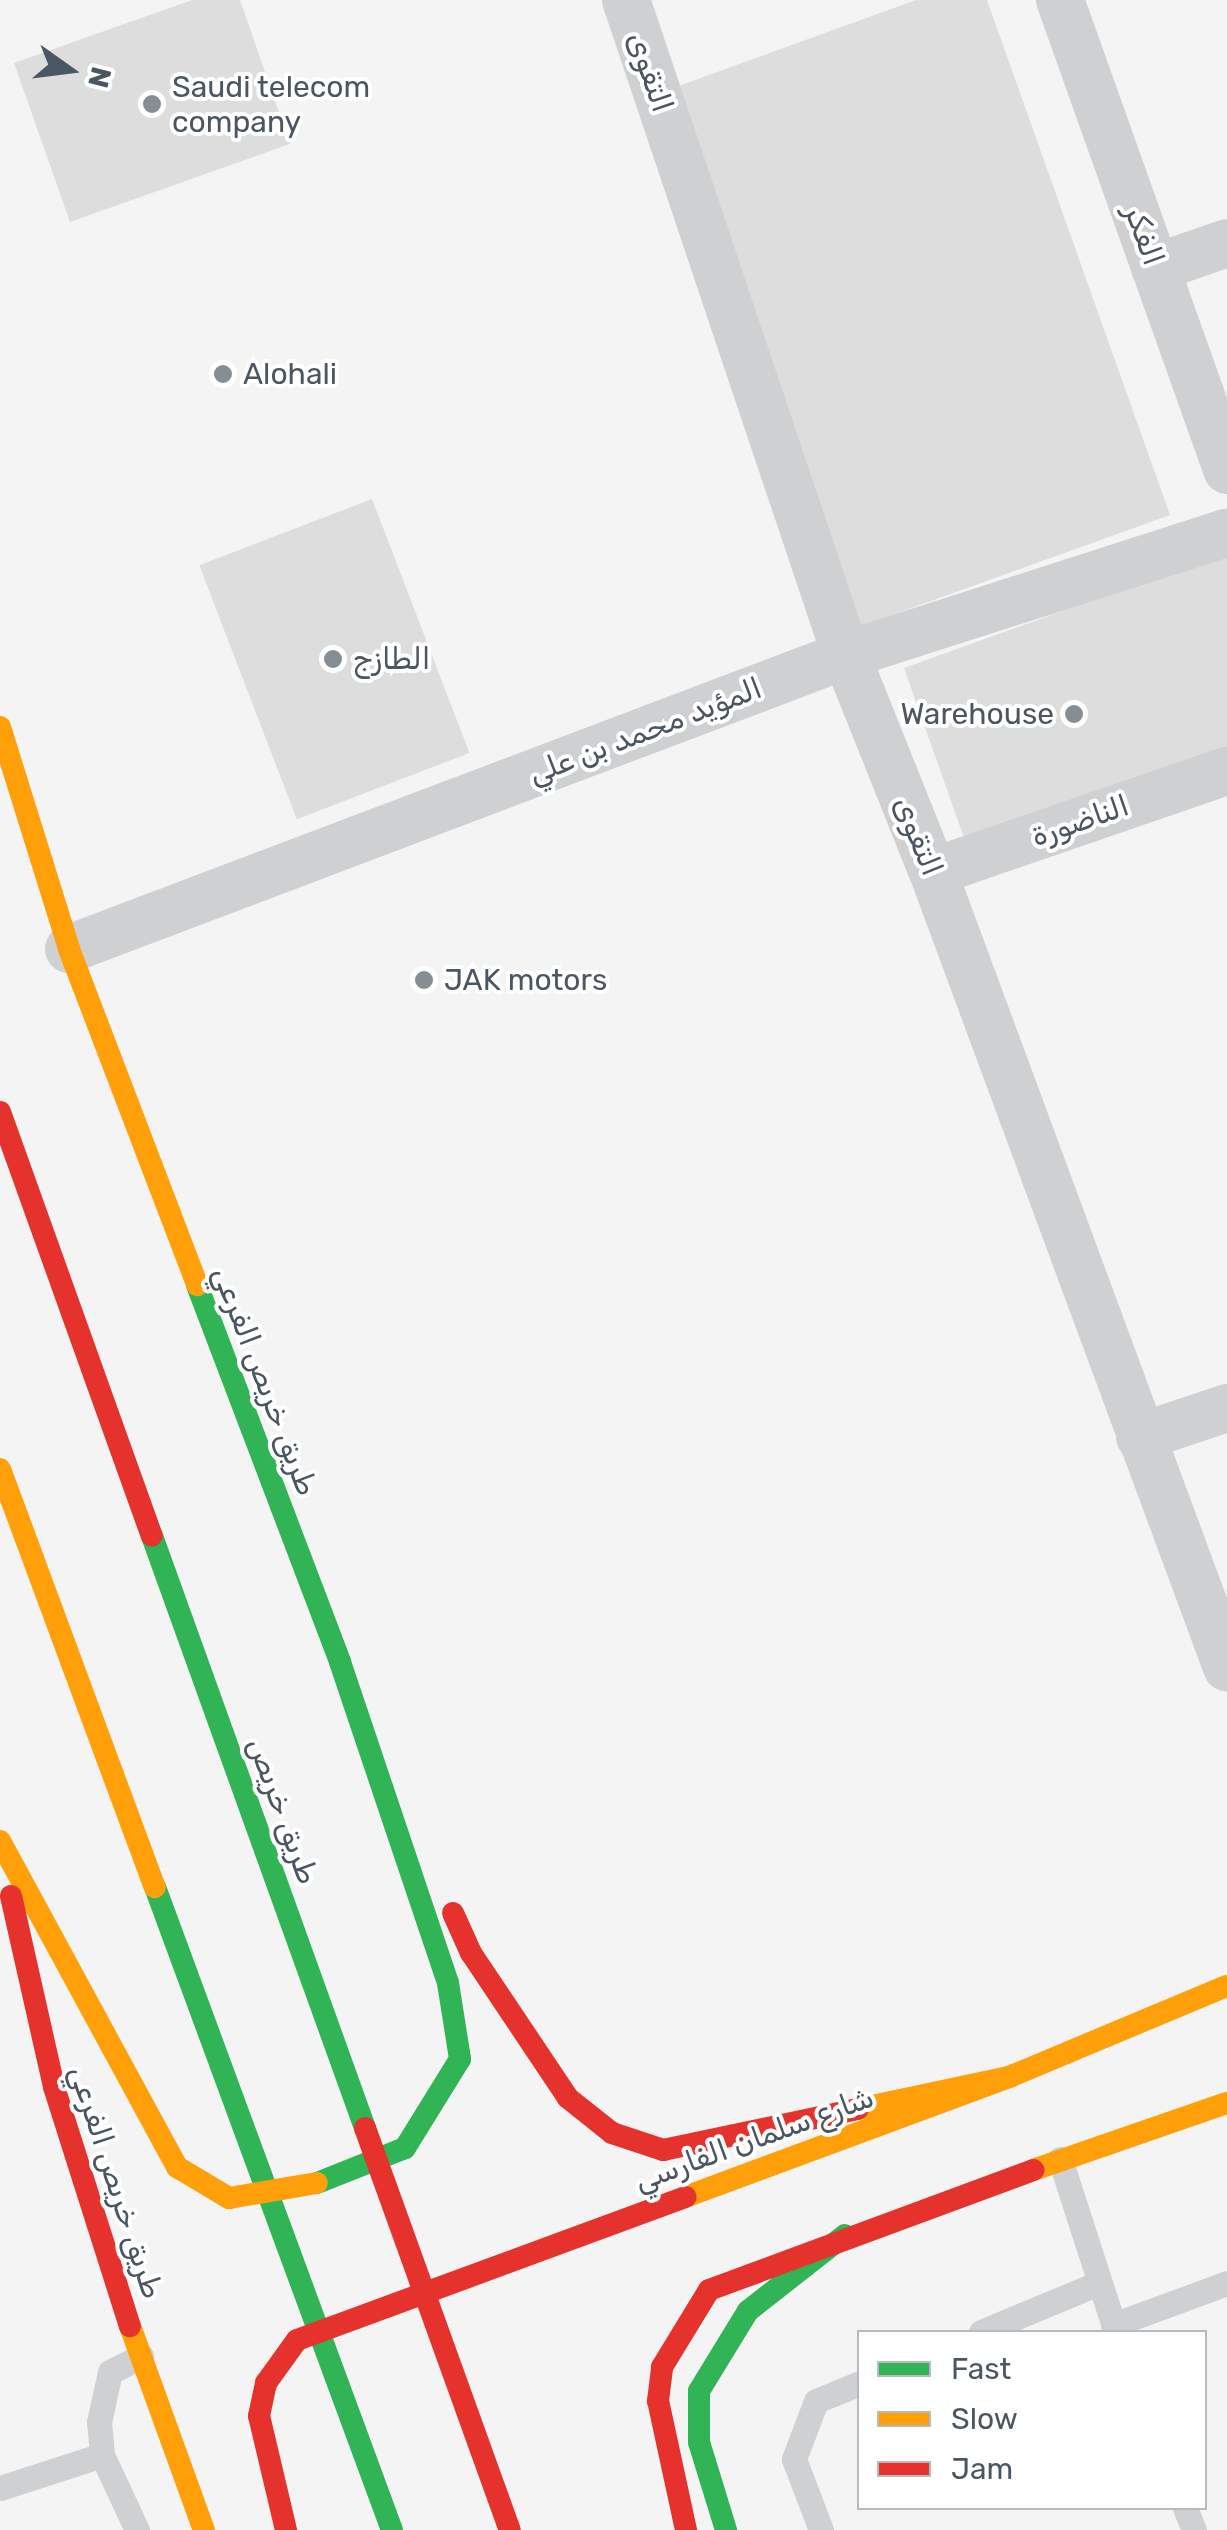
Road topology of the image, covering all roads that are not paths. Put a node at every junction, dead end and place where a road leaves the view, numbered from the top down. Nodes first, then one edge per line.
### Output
1 (1060, 0) edge
2 (641, 4) edge
3 (1227, 243) edge
4 (1155, 268) junction
5 (1227, 470) edge
6 (1227, 534) edge
7 (846, 655) junction
8 (0, 726) edge
9 (1227, 771) edge
10 (933, 872) junction
11 (69, 949) junction
12 (0, 1112) edge
13 (1227, 1408) edge
14 (1140, 1437) junction
15 (0, 1469) edge
16 (340, 1662) junction
17 (1227, 1667) edge
18 (0, 1843) edge
19 (1227, 1986) edge
20 (1009, 2077) junction
21 (1227, 2103) edge
22 (1060, 2159) junction
23 (845, 2235) junction
24 (1100, 2283) junction
25 (1227, 2284) edge
26 (1114, 2329) edge
27 (986, 2330) edge
28 (140, 2356) junction
29 (857, 2384) edge
30 (102, 2455) junction
31 (0, 2488) edge
32 (137, 2530) edge
33 (204, 2530) edge
34 (286, 2530) edge
35 (392, 2530) edge
36 (510, 2530) edge
37 (686, 2530) edge
38 (726, 2530) edge
39 (821, 2530) edge

1 - 4 street, الفكر
2 - 7 street, التقوى
3 - 4 street
4 - 5 street, الفكر
6 - 7 street, المؤيد محمد بن علي
7 - 10 street, التقوى
7 - 11 street, المؤيد محمد بن علي
8 - 11 main road, طريق خريص الفرعي
9 - 10 street, الناضورة
10 - 14 street, التقوى
11 - 16 main road, طريق خريص الفرعي
12 - 36 main road, طريق خريص
13 - 14 street
14 - 17 street, التقوى
15 - 35 main road
16 - 18 main road, طريق خريص الفرعي
16 - 20 main road
18 - 28 main road, طريق خريص الفرعي
19 - 20 main road, شارع سلمان الفارسي
20 - 34 main road, شارع سلمان الفارسي
21 - 22 main road
22 - 23 main road
22 - 24 lane
23 - 37 main road
23 - 38 main road
24 - 26 lane
24 - 27 lane
25 - 26 lane
28 - 30 lane
28 - 33 main road, طريق خريص الفرعي
29 - 39 lane
30 - 31 lane
30 - 32 lane

